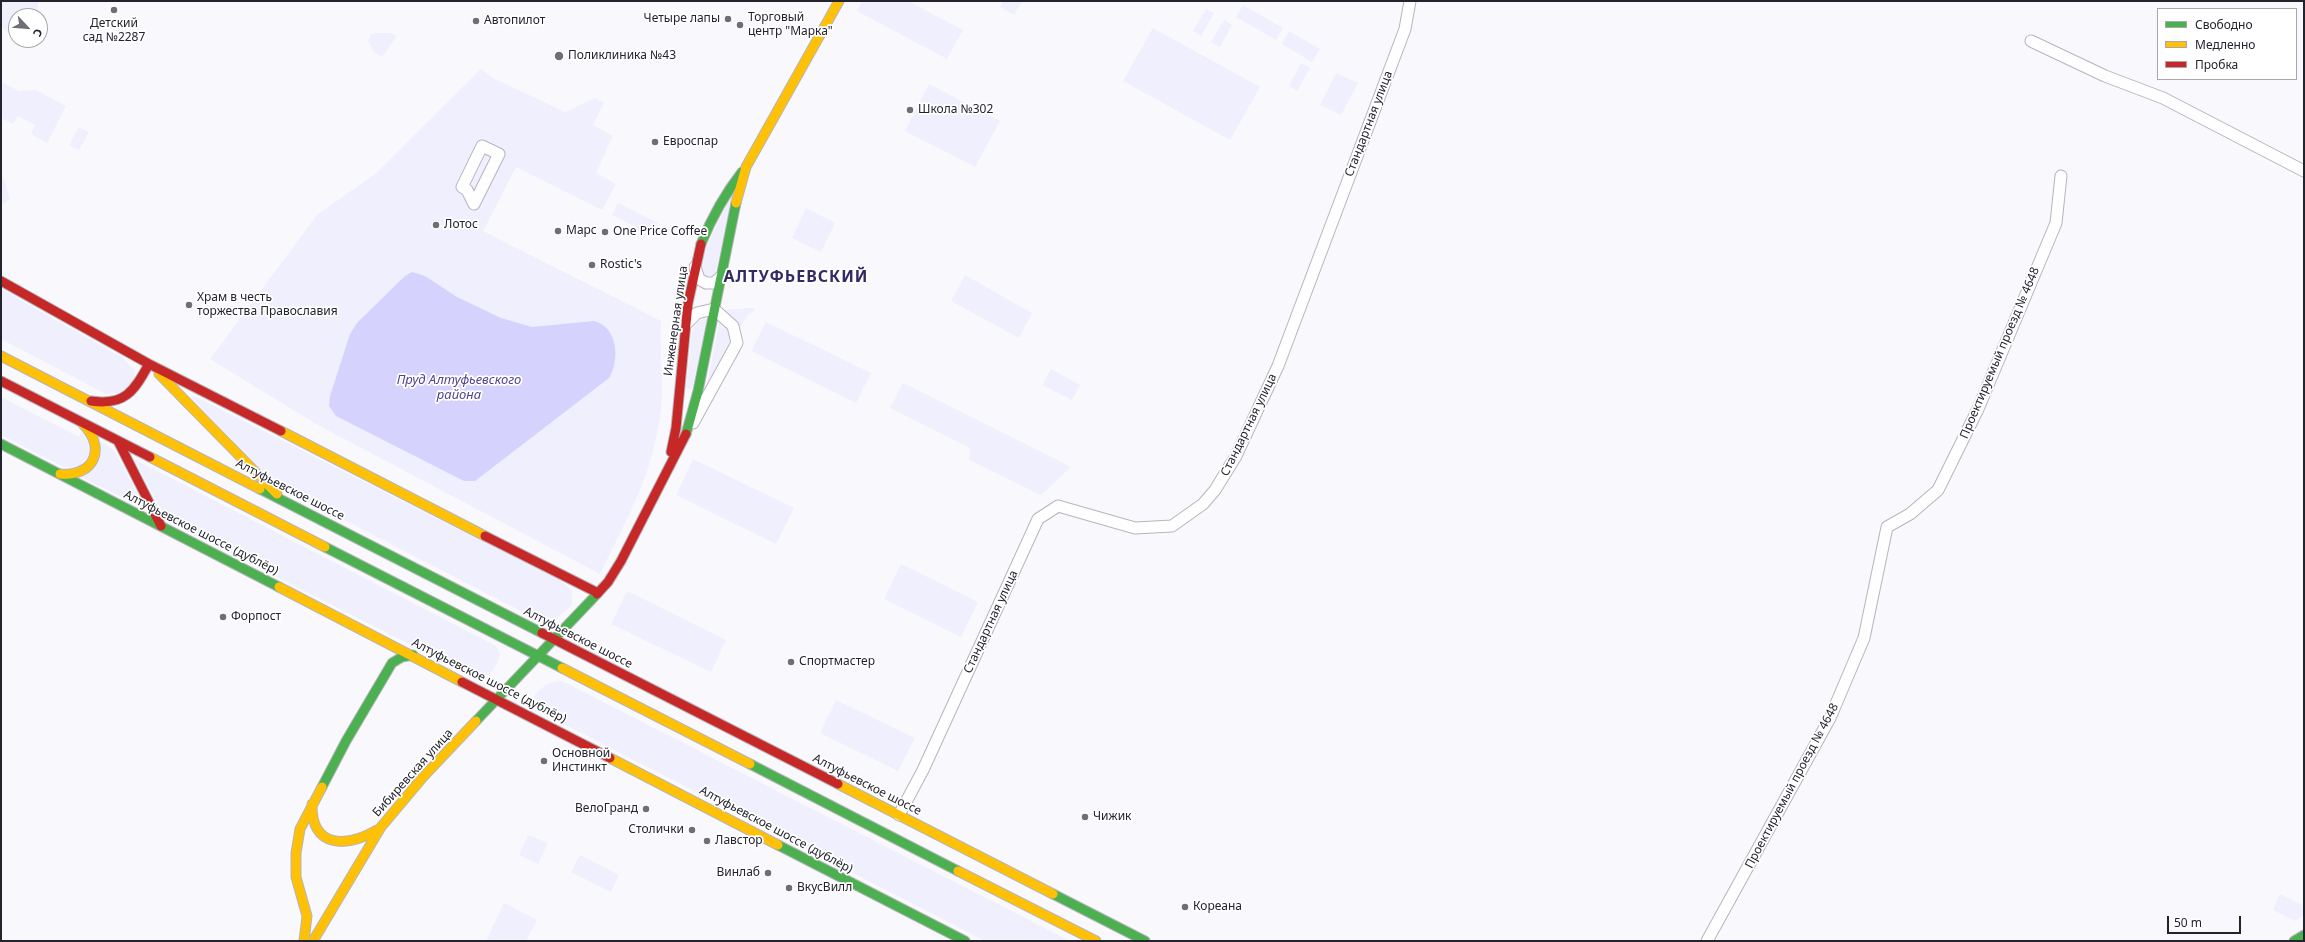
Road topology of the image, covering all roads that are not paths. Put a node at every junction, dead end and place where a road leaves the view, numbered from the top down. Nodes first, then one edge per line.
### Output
1 (839, 1) edge
2 (1410, 1) edge
3 (2031, 41) dead end
4 (499, 154) joint
5 (746, 167) junction
6 (2304, 171) edge
7 (2061, 176) dead end
8 (695, 267) junction
9 (722, 276) junction
10 (1, 281) edge
11 (714, 309) junction
12 (685, 325) junction
13 (1, 356) edge
14 (149, 364) junction
15 (1, 381) edge
16 (187, 384) junction
17 (179, 394) junction
18 (88, 400) junction
19 (77, 420) junction
20 (686, 434) junction
21 (118, 441) junction
22 (1, 444) edge
23 (58, 474) junction
24 (658, 489) junction
25 (292, 505) junction
26 (161, 526) junction
27 (598, 593) junction
28 (376, 636) junction
29 (555, 639) junction
30 (413, 655) junction
31 (538, 656) junction
32 (380, 681) junction
33 (498, 699) junction
34 (312, 803) junction
35 (899, 815) junction
36 (381, 827) junction
37 (2304, 935) edge
38 (304, 941) edge
39 (313, 941) edge
40 (965, 941) edge
41 (1096, 941) edge
42 (1145, 941) edge
43 (1707, 941) edge
44 (2294, 941) edge

1 - 5 main road, Инженерная улица
2 - 35 street, Стандартная улица
3 - 6 street
4 - 4 street
5 - 8 main road, Инженерная улица
5 - 9 main road, Инженерная улица
7 - 43 street, Проектируемый проезд № 4648
8 - 9 street
8 - 12 main road, Инженерная улица
9 - 11 main road, Инженерная улица
10 - 14 main road
11 - 12 street
11 - 20 main road, Инженерная улица
11 - 20 street
12 - 24 main road, Инженерная улица
13 - 18 main road, Алтуфьевское шоссе
14 - 16 main road
14 - 17 main road
14 - 18 main road
15 - 19 main road
16 - 17 main road
16 - 27 main road
17 - 25 main road
18 - 25 main road, Алтуфьевское шоссе
19 - 21 main road
19 - 23 main road
20 - 24 main road, Инженерная улица
21 - 26 main road
21 - 31 main road
22 - 23 main road, Алтуфьевское шоссе (дублёр)
23 - 26 main road, Алтуфьевское шоссе (дублёр)
24 - 27 main road, Инженерная улица
25 - 29 main road, Алтуфьевское шоссе
26 - 28 main road, Алтуфьевское шоссе (дублёр)
27 - 29 main road, Инженерная улица
28 - 30 main road, Алтуфьевское шоссе (дублёр)
28 - 32 main road
29 - 31 main road, Бибиревская улица
29 - 35 main road, Алтуфьевское шоссе
30 - 32 main road
30 - 33 main road, Алтуфьевское шоссе (дублёр)
31 - 33 main road, Бибиревская улица
31 - 41 main road
32 - 34 main road
33 - 36 main road, Бибиревская улица
33 - 40 main road, Алтуфьевское шоссе (дублёр)
34 - 36 main road
34 - 38 main road
35 - 42 main road, Алтуфьевское шоссе
36 - 39 main road, Бибиревская улица
37 - 44 main road

